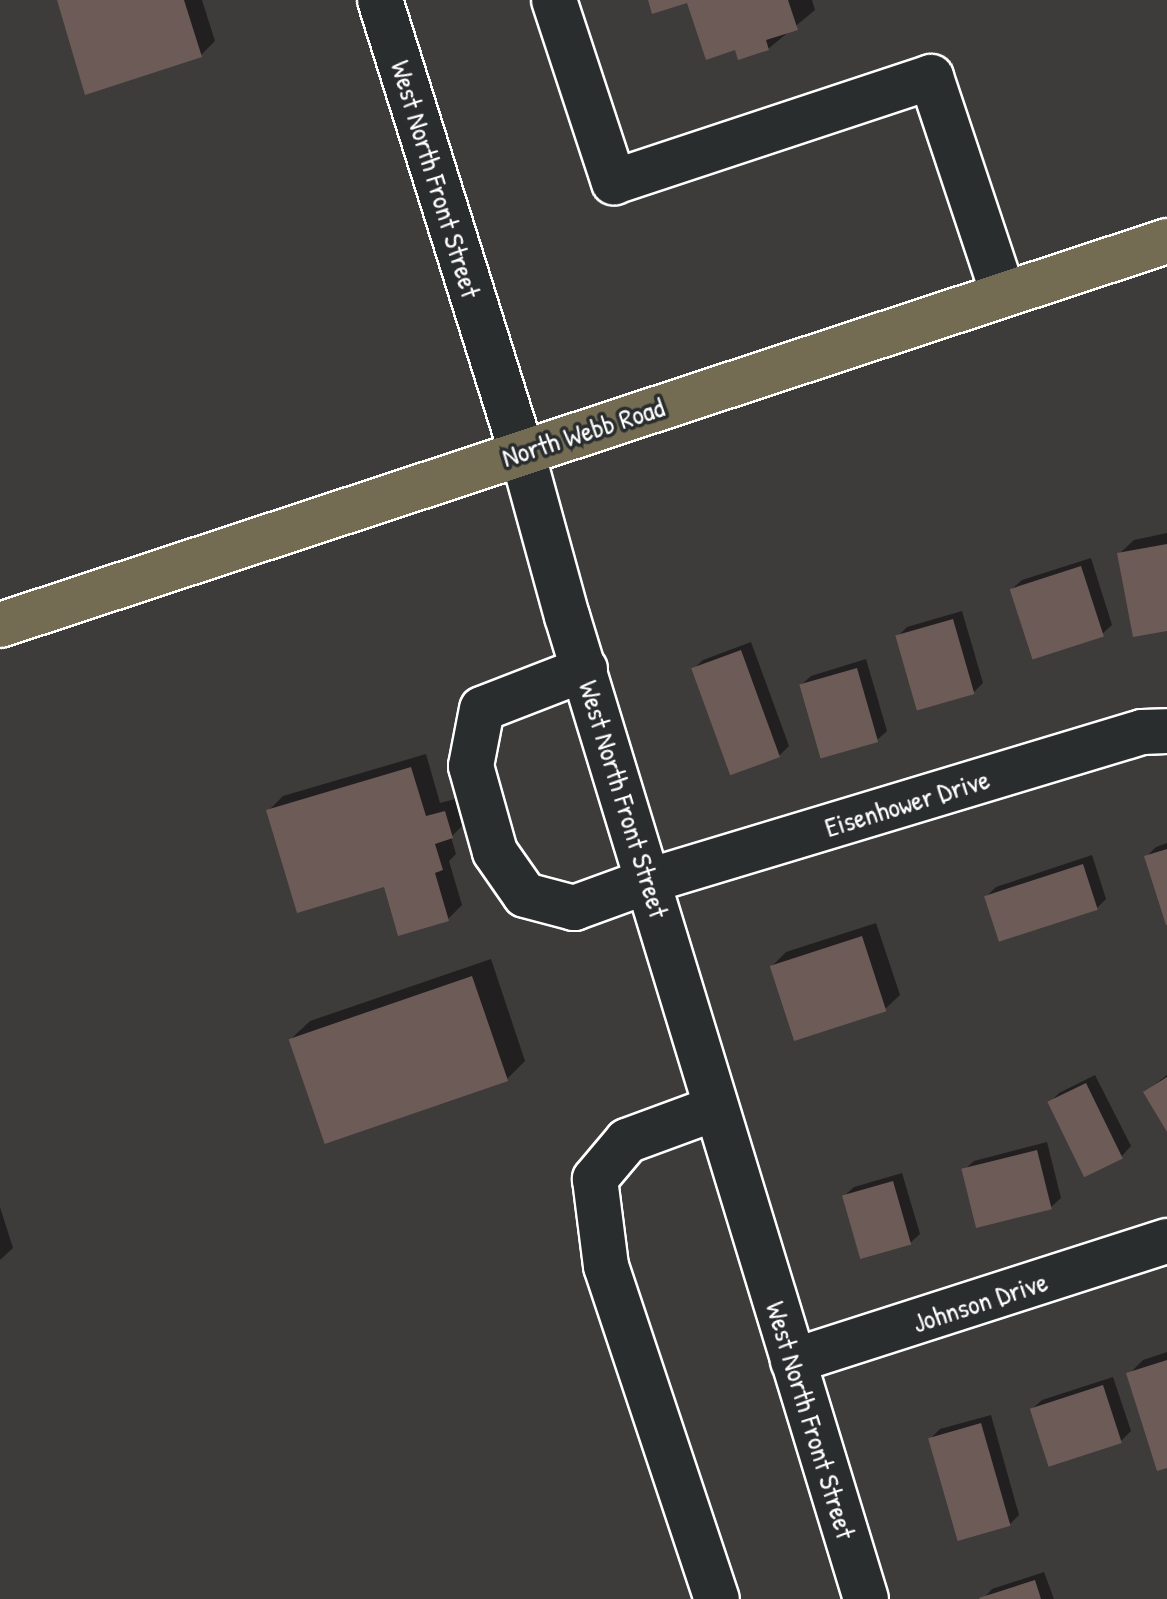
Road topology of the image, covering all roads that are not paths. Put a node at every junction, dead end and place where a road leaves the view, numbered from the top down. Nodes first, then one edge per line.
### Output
1 (380, 0) edge
2 (554, 0) edge
3 (1167, 241) edge
4 (1003, 294) junction
5 (522, 452) junction
6 (0, 625) edge
7 (585, 669) junction
8 (1167, 731) edge
9 (648, 881) junction
10 (716, 1108) junction
11 (1167, 1241) edge
12 (793, 1361) junction
13 (717, 1599) edge
14 (866, 1599) edge

1 - 5 street, West North Front Street
2 - 4 street
3 - 4 main road, North Webb Road
4 - 5 main road, North Webb Road
5 - 6 main road, North Webb Road
5 - 7 street, West North Front Street
7 - 9 street, West North Front Street
7 - 9 street, Eisenhower Drive
8 - 9 street, Eisenhower Drive
9 - 10 street, West North Front Street
10 - 12 street, West North Front Street
10 - 13 street
11 - 12 street, Johnson Drive
12 - 14 street, West North Front Street

